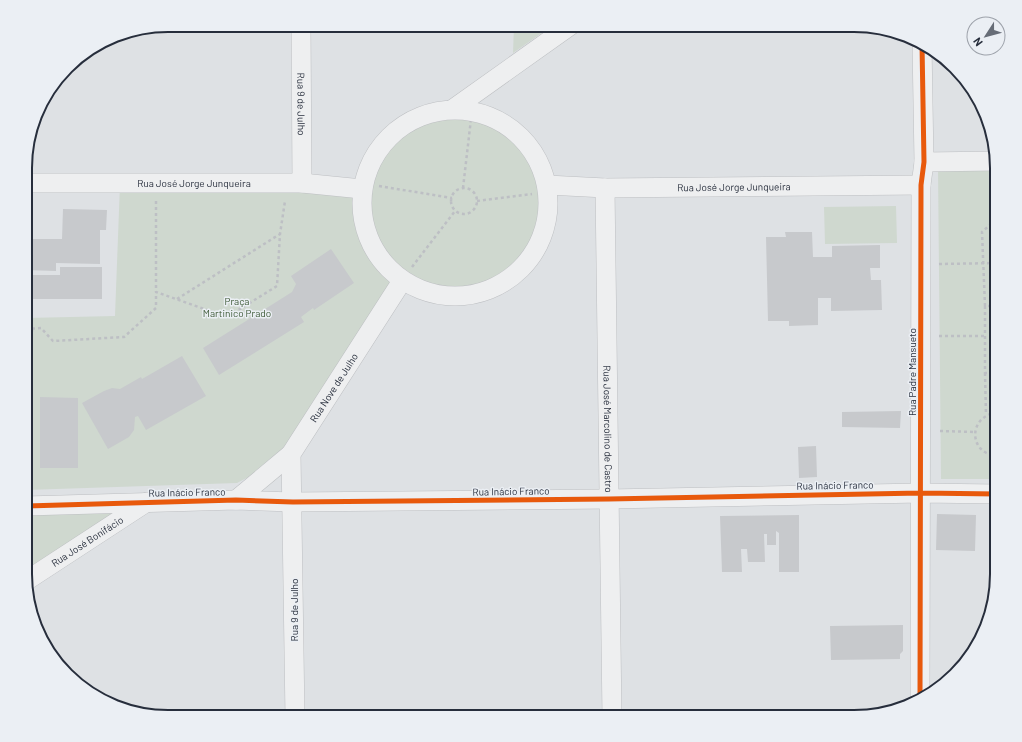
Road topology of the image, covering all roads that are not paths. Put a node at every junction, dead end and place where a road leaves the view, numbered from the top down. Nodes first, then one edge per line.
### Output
1 (301, 32) edge
2 (561, 32) edge
3 (922, 50) edge
4 (453, 109) junction
5 (924, 162) junction
6 (990, 168) edge
7 (32, 183) edge
8 (921, 185) junction
9 (294, 188) junction
10 (369, 188) junction
11 (605, 188) junction
12 (544, 189) junction
13 (407, 274) junction
14 (291, 454) junction
15 (921, 493) junction
16 (990, 494) edge
17 (609, 499) junction
18 (236, 500) junction
19 (148, 502) junction
20 (293, 502) junction
21 (32, 506) edge
22 (32, 577) edge
23 (920, 693) edge
24 (295, 710) edge
25 (612, 710) edge

1 - 9 street, Rua 9 de Julho
2 - 4 street
3 - 5 street, Rua Padre Mansueto
4 - 10 street
4 - 12 street
5 - 6 street
5 - 8 street, Rua Padre Mansueto
7 - 9 street, Rua José Jorge Junqueira
8 - 11 street, Rua José Jorge Junqueira
8 - 15 street, Rua Padre Mansueto
9 - 10 street, Rua José Jorge Junqueira
10 - 13 street
11 - 12 street, Rua José Jorge Junqueira
11 - 17 street, Rua José Marcolino de Castro
12 - 13 street
13 - 14 street, Rua Nove de Julho
14 - 18 street, Rua Nove de Julho
14 - 20 street
15 - 16 street, Rua Inácio Franco
15 - 17 street, Rua Inácio Franco
15 - 23 street, Rua Padre Mansueto
17 - 20 street, Rua Inácio Franco
17 - 25 street, Rua José Marcolino de Castro
18 - 19 street, Rua Inácio Franco
18 - 20 street, Rua Inácio Franco
19 - 21 street, Rua Inácio Franco
19 - 22 street, Rua José Bonifácio
20 - 24 street, Rua 9 de Julho

